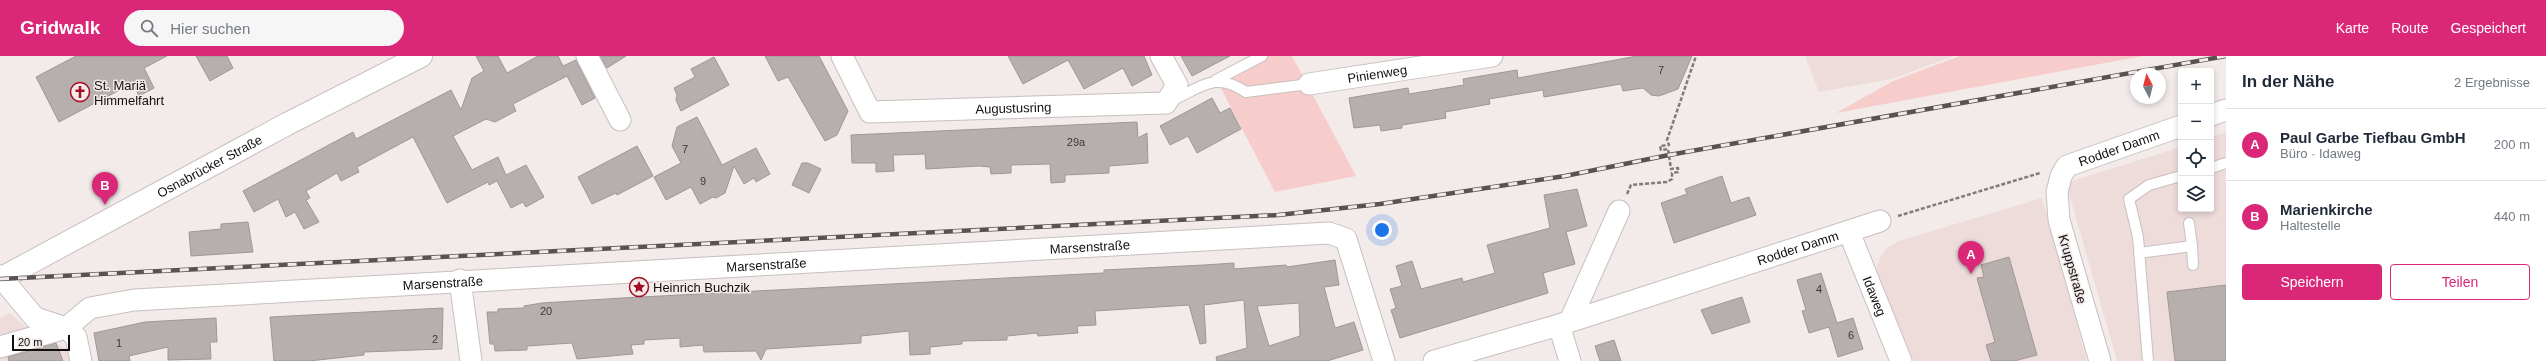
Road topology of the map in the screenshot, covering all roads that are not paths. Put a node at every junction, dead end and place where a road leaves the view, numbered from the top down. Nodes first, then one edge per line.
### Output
1 (421, 56) edge
2 (587, 56) edge
3 (842, 56) edge
4 (1161, 56) edge
5 (1262, 56) edge
6 (1492, 56) edge
7 (1430, 61) edge
8 (1216, 80) junction
9 (1310, 84) joint
10 (1166, 103) junction
11 (2226, 110) edge
12 (2214, 114) edge
13 (620, 120) dead end
14 (2178, 127) edge
15 (2226, 163) edge
16 (2214, 167) edge
17 (2061, 176) joint
18 (2178, 177) edge
19 (1619, 211) road end
20 (1880, 221) road end
21 (2189, 223) dead end
22 (1848, 232) junction
23 (2192, 246) junction
24 (2139, 253) junction
25 (2193, 265) dead end
26 (0, 278) edge
27 (460, 280) junction
28 (1564, 323) junction
29 (66, 328) junction
30 (0, 347) edge
31 (81, 361) edge
32 (471, 361) edge
33 (1384, 361) edge
34 (1434, 361) edge
35 (1570, 361) edge
36 (1900, 361) edge
37 (2100, 361) edge
38 (2148, 361) edge

1 - 26 main road, Osnabrücker Straße
2 - 13 street
3 - 10 street, Augustusring
4 - 10 street
5 - 8 lane
6 - 7 street, Pinienweg
7 - 9 street, Pinienweg
8 - 9 lane
8 - 10 lane
11 - 12 street
14 - 17 street, Rodder Damm
15 - 16 lane
17 - 37 street, Kruppstraße
18 - 24 lane
19 - 28 street
20 - 22 street, Rodder Damm
21 - 23 lane
22 - 28 street, Rodder Damm
22 - 36 street, Idaweg
23 - 24 lane
23 - 25 lane
24 - 38 lane
26 - 29 street
27 - 29 street, Marsenstraße
27 - 32 street
27 - 33 street, Marsenstraße
28 - 34 street, Rodder Damm
28 - 35 street
29 - 30 street
29 - 31 street

